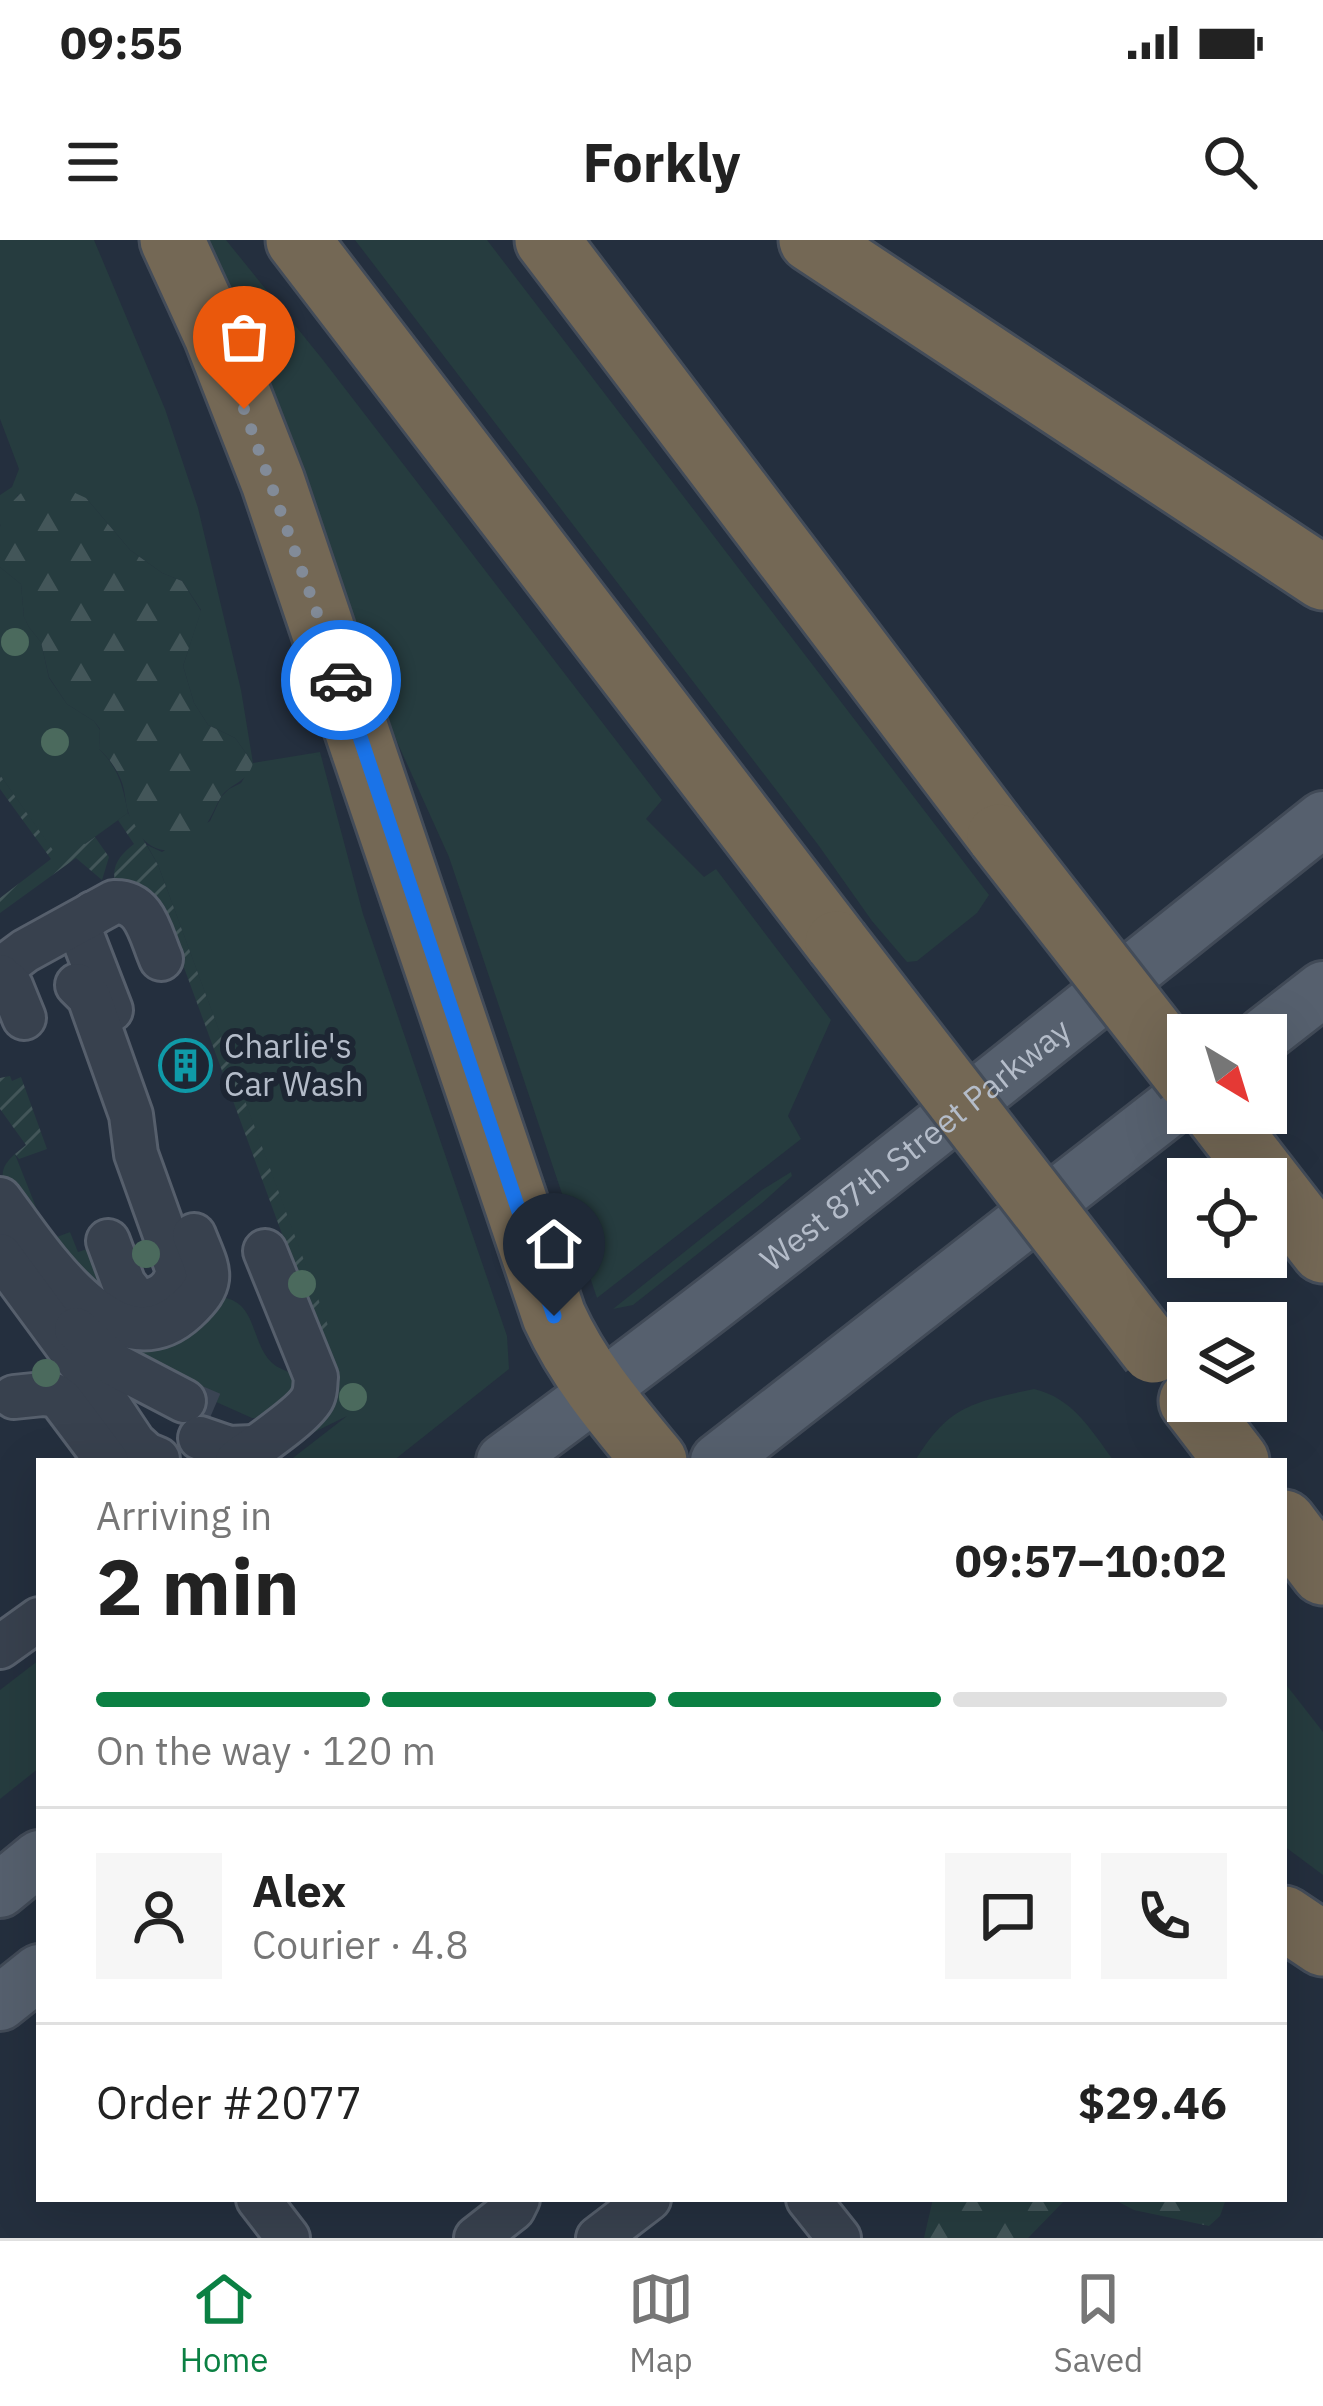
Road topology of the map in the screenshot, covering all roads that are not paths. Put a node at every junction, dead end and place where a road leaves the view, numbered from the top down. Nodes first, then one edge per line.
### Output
1 (172, 240) edge
2 (298, 240) edge
3 (547, 240) edge
4 (811, 240) edge
5 (1323, 578) edge
6 (1323, 819) edge
7 (76, 922) junction
8 (161, 959) dead end
9 (0, 973) edge
10 (1323, 989) edge
11 (1287, 1017) edge
12 (23, 1018) dead end
13 (1167, 1051) edge
14 (1167, 1110) edge
15 (1232, 1134) edge
16 (152, 1157) junction
17 (0, 1199) edge
18 (0, 1227) edge
19 (194, 1235) dead end
20 (108, 1240) dead end
21 (1314, 1240) edge
22 (265, 1251) dead end
23 (0, 1255) edge
24 (206, 1284) junction
25 (308, 1359) junction
26 (1167, 1370) edge
27 (598, 1392) junction
28 (5, 1394) edge
29 (1207, 1422) edge
30 (185, 1428) edge
31 (246, 1454) edge
32 (104, 1458) edge
33 (508, 1458) edge
34 (653, 1458) edge
35 (722, 1458) edge
36 (1235, 1458) edge
37 (1287, 1526) edge
38 (1323, 1573) edge
39 (36, 1620) edge
40 (0, 1648) edge
41 (36, 1860) edge
42 (0, 1890) edge
43 (1287, 1920) edge
44 (1323, 1944) edge
45 (36, 1974) edge
46 (0, 2002) edge
47 (259, 2202) edge
48 (516, 2202) edge
49 (645, 2202) edge
50 (810, 2202) edge
51 (288, 2238) edge
52 (476, 2238) edge
53 (598, 2238) edge
54 (839, 2238) edge

1 - 27 highway
2 - 26 highway, bridge
3 - 13 highway, bridge
4 - 5 highway
6 - 27 main road, West 87th Street Parkway
7 - 8 lane
7 - 9 lane
7 - 16 lane
7 - 16 lane
9 - 12 lane
10 - 11 main road
14 - 35 main road
15 - 21 highway
16 - 20 lane
17 - 24 lane
18 - 30 lane
19 - 24 lane
22 - 25 lane
23 - 30 lane
24 - 25 lane
25 - 31 lane
27 - 33 main road, West 87th Street Parkway
27 - 34 highway
28 - 32 lane
29 - 36 highway
30 - 31 lane
37 - 38 highway
39 - 40 lane
41 - 42 main road
43 - 44 highway
45 - 46 main road
47 - 51 lane
48 - 52 lane
49 - 53 lane
50 - 54 lane

